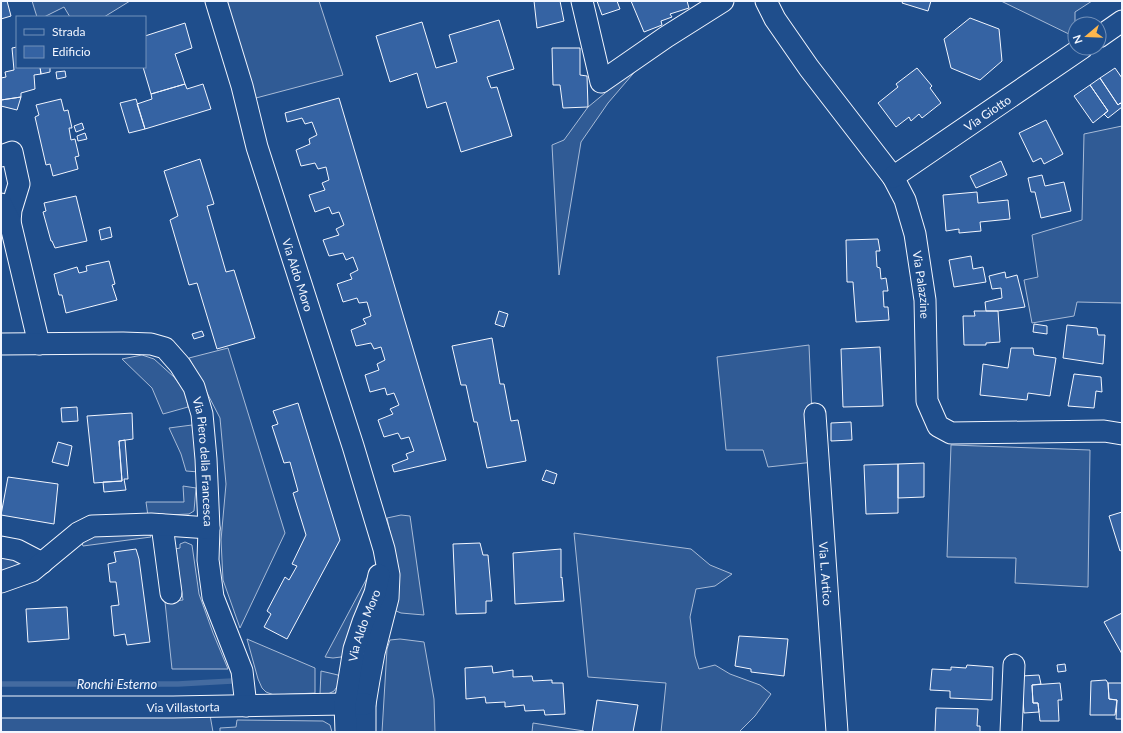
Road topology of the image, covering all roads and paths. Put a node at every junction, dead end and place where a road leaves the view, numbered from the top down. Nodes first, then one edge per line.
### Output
1 (216, 1) edge
2 (582, 1) edge
3 (723, 1) edge
4 (766, 1) edge
5 (1122, 21) edge
6 (1107, 31) edge
7 (1070, 56) edge
8 (1, 156) edge
9 (893, 178) junction
10 (5, 213) edge
11 (1, 344) edge
12 (39, 344) junction
13 (814, 414) dead end
14 (1122, 434) edge
15 (162, 525) junction
16 (209, 528) junction
17 (1, 547) edge
18 (384, 548) junction
19 (42, 563) junction
20 (1, 582) edge
21 (171, 593) dead end
22 (1014, 665) dead end
23 (355, 704) junction
24 (246, 706) junction
25 (1, 707) edge
26 (346, 732) edge
27 (356, 732) edge
28 (365, 732) edge
29 (838, 732) edge
30 (1011, 732) edge

1 - 18 street, Via Aldo Moro
2 - 3 street
4 - 9 street, Via Palazzine
5 - 6 street
7 - 9 street, Via Giotto
8 - 10 street
9 - 14 street, Via Palazzine
10 - 12 street
11 - 12 street, Via Piero della Francesca
12 - 16 street, Via Piero della Francesca
13 - 29 street, Via L. Artico
15 - 16 street
15 - 19 street
15 - 21 street
16 - 24 street, Via Piero della Francesca
17 - 19 street
18 - 23 street, Via Aldo Moro
18 - 23 street, Via Aldo Moro
19 - 20 street
22 - 30 street
23 - 24 street, Via Villastorta
23 - 26 street, Via Aldo Moro
23 - 27 street
23 - 28 street, Via Aldo Moro
24 - 25 street, Via Villastorta

